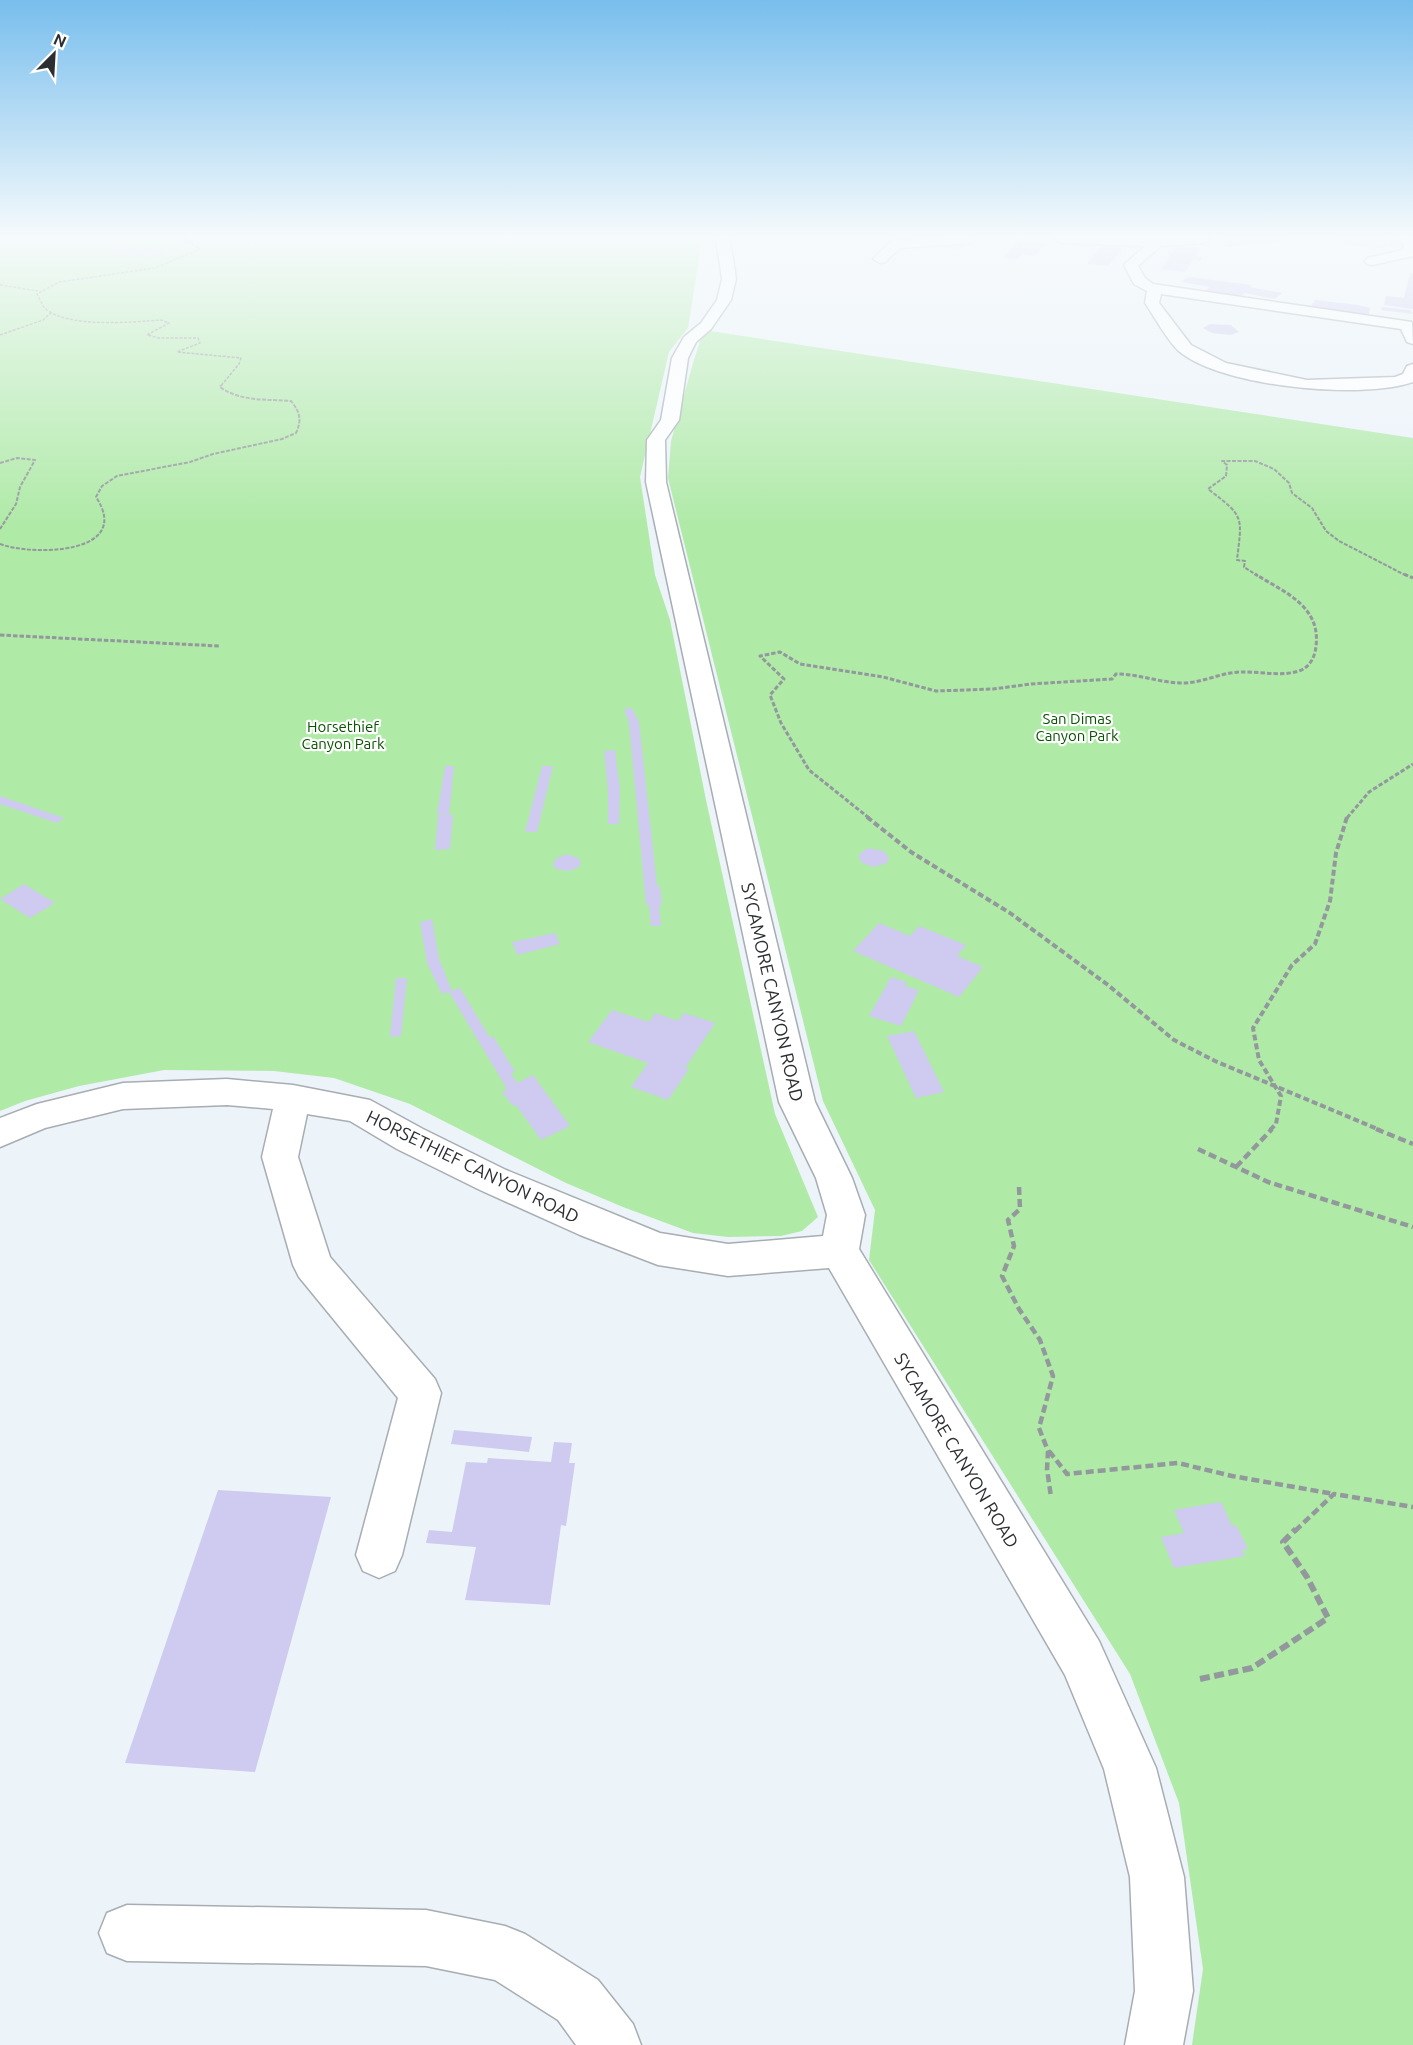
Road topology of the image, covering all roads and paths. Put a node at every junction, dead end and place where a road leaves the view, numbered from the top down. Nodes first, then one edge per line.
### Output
1 (148, 334) edge
2 (696, 334) edge
3 (1175, 334) edge
4 (1413, 369) edge
5 (0, 463) edge
6 (0, 529) edge
7 (0, 544) edge
8 (1413, 578) edge
9 (0, 634) edge
10 (219, 646) dead end
11 (1413, 764) edge
12 (1274, 1084) junction
13 (293, 1098) junction
14 (0, 1133) edge
15 (1413, 1144) edge
16 (1198, 1149) dead end
17 (1236, 1167) junction
18 (1019, 1187) dead end
19 (1413, 1227) edge
20 (839, 1251) junction
21 (1048, 1451) junction
22 (1335, 1494) junction
23 (1051, 1497) dead end
24 (1413, 1507) edge
25 (379, 1555) dead end
26 (1200, 1679) dead end
27 (127, 1933) dead end
28 (612, 2045) edge
29 (1154, 2045) edge

1 - 7 path
2 - 20 street, SYCAMORE CANYON ROAD
3 - 4 street
5 - 6 path
8 - 12 path
9 - 10 path
11 - 12 path
12 - 15 path
12 - 17 path
13 - 14 street, HORSETHIEF CANYON ROAD
13 - 20 street, HORSETHIEF CANYON ROAD
13 - 25 street
16 - 17 path
17 - 19 path
18 - 21 path
20 - 29 street, SYCAMORE CANYON ROAD
21 - 22 path
21 - 23 path
22 - 24 path
22 - 26 path
27 - 28 street

